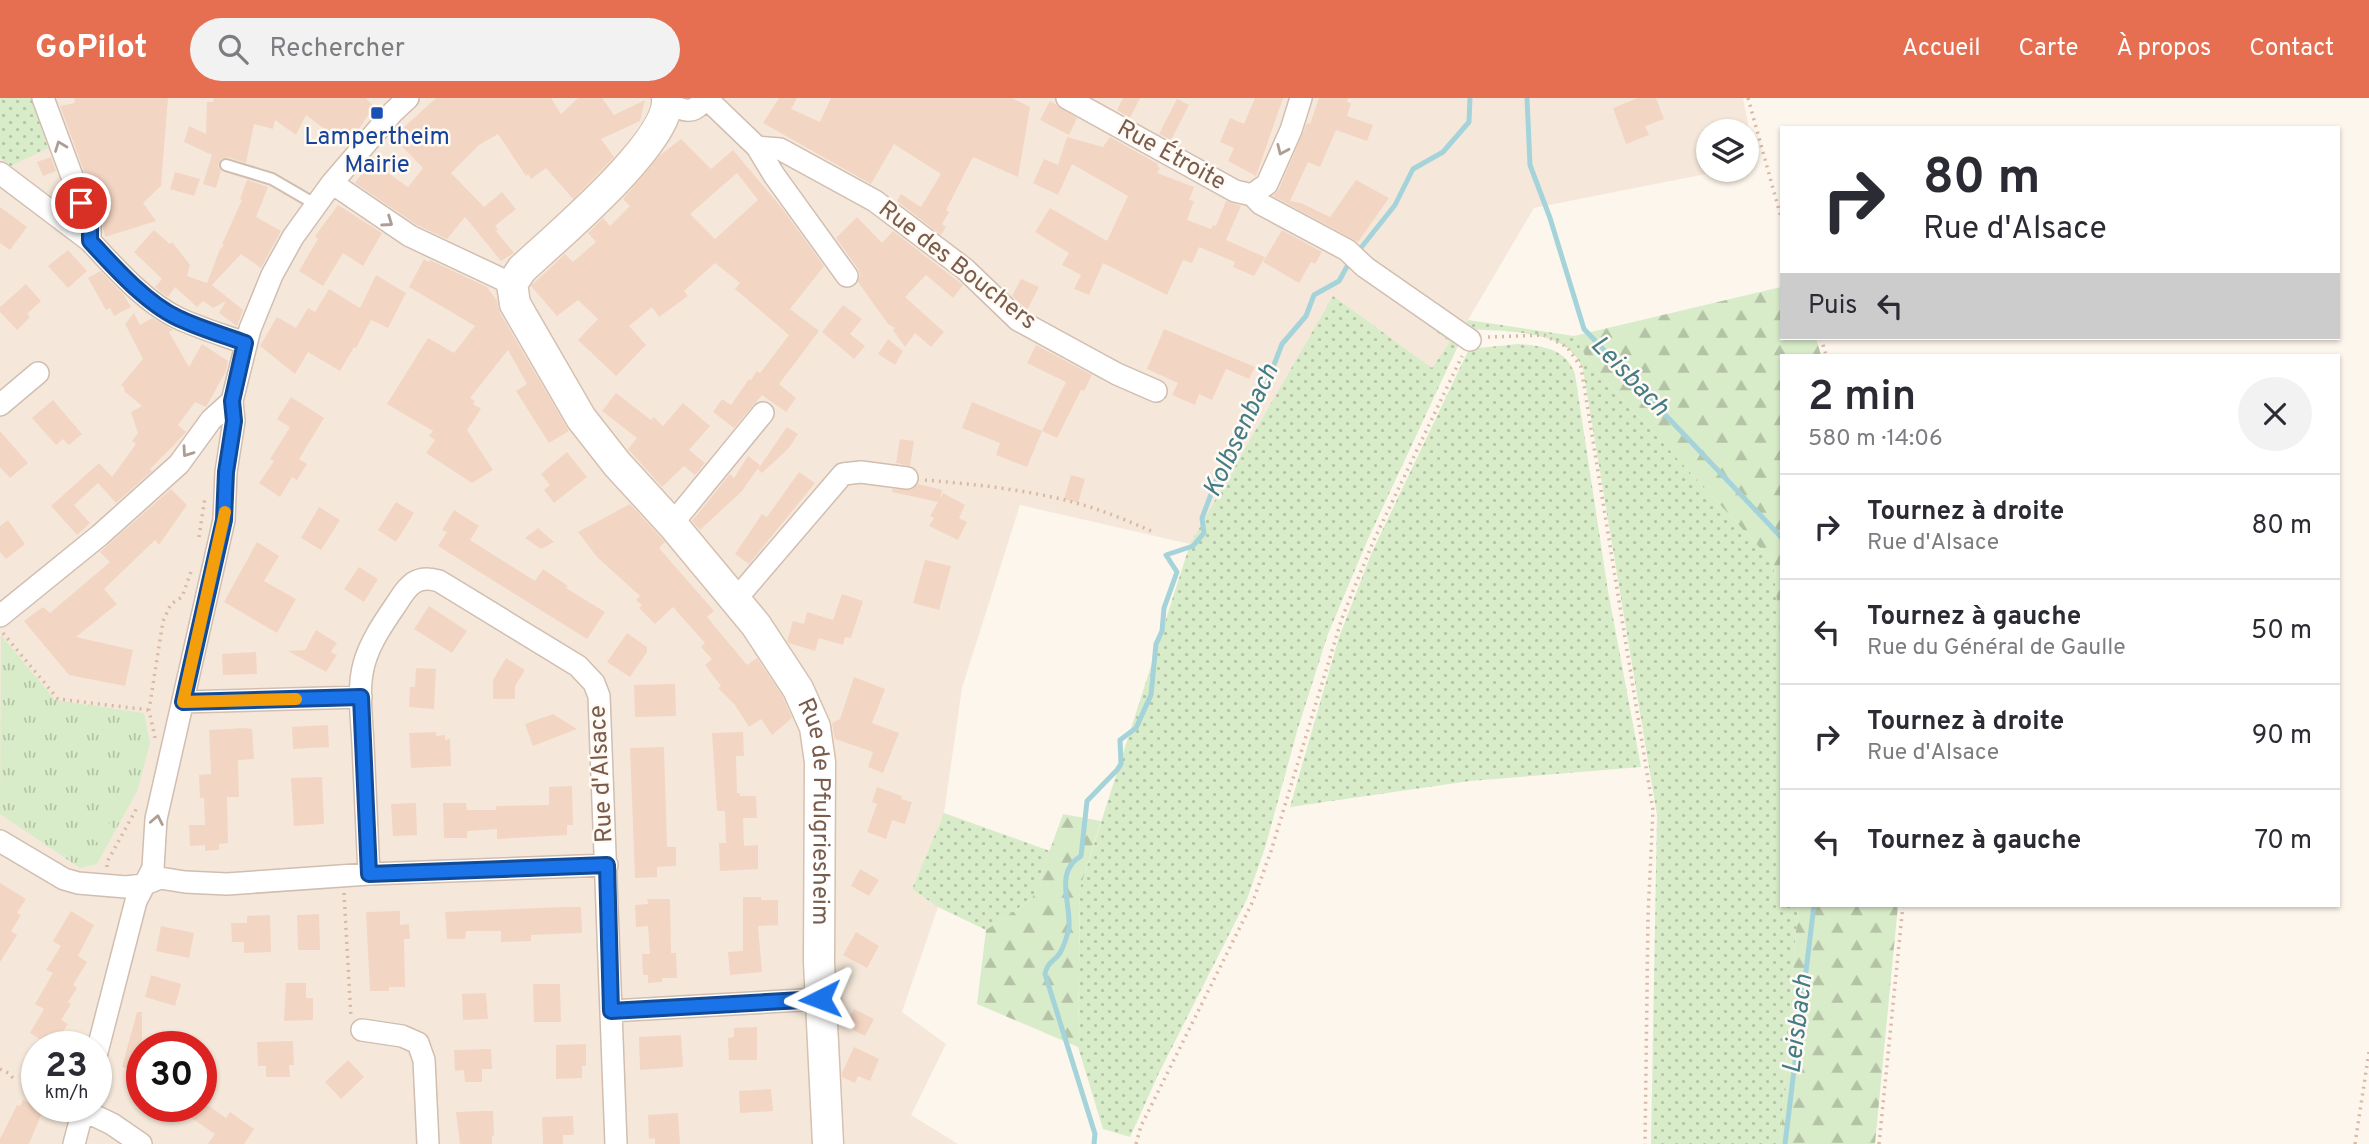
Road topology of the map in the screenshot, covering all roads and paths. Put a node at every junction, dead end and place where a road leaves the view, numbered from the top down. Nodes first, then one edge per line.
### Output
1 (43, 98) edge
2 (408, 98) edge
3 (705, 98) edge
4 (1067, 98) edge
5 (1301, 98) edge
6 (1748, 98) edge
7 (668, 100) edge
8 (757, 147) junction
9 (226, 165) dead end
10 (0, 173) edge
11 (332, 183) junction
12 (1252, 195) junction
13 (315, 204) junction
14 (1780, 215) edge
15 (90, 241) junction
16 (847, 276) dead end
17 (512, 284) junction
18 (1470, 340) junction
19 (245, 343) junction
20 (38, 373) dead end
21 (1156, 391) dead end
22 (232, 401) junction
23 (0, 405) edge
24 (763, 413) dead end
25 (907, 478) joint
26 (208, 491) dead end
27 (672, 524) junction
28 (1151, 531) dead end
29 (198, 545) dead end
30 (192, 566) dead end
31 (736, 599) junction
32 (4, 606) edge
33 (0, 629) edge
34 (361, 697) junction
35 (183, 702) junction
36 (149, 710) junction
37 (156, 740) dead end
38 (142, 799) dead end
39 (0, 842) edge
40 (607, 865) junction
41 (369, 874) junction
42 (343, 877) junction
43 (108, 885) junction
44 (143, 885) junction
45 (1903, 907) edge
46 (820, 999) junction
47 (611, 1011) junction
48 (362, 1030) joint
49 (102, 1031) edge
50 (2369, 1052) edge
51 (0, 1069) edge
52 (15, 1081) dead end
53 (80, 1122) edge
54 (108, 1122) edge
55 (74, 1144) edge
56 (141, 1144) edge
57 (428, 1144) edge
58 (616, 1144) edge
59 (828, 1144) edge
60 (1136, 1144) edge
61 (1645, 1144) edge
62 (1879, 1144) edge
63 (2355, 1144) edge

15 -> 1 street
2 - 11 street
3 - 7 street
3 - 8 street
4 - 12 street, Rue Étroite
5 -> 12 street, Rue Étroite
6 - 14 path
7 - 17 main road
8 - 16 street
8 - 21 street, Rue des Bouchers
9 - 13 lane
10 - 15 street
11 - 13 street
11 -> 17 street
12 - 18 street
13 - 19 street
15 - 19 street
17 - 27 main road, Rue de Pfulgriesheim
18 - 60 path
18 - 61 path
19 - 22 street
20 - 23 street
22 -> 32 street
22 - 35 street
24 - 27 street
25 - 28 path
25 - 31 street
26 - 29 path
27 - 31 main road, Rue de Pfulgriesheim
30 - 36 path
31 - 46 main road, Rue de Pfulgriesheim
33 - 36 path
34 - 35 street
34 - 40 street, Rue d'Alsace
34 - 41 street, Rue d'Alsace
44 -> 35 street
36 - 37 path
38 - 43 path
39 - 43 street
40 - 41 street
40 - 47 street, Rue d'Alsace
41 - 42 street
42 - 44 street
42 - 48 path
43 - 44 street
44 - 49 street
45 - 62 path
46 - 47 street
46 - 59 main road, Rue de Pfulgriesheim
47 - 58 street, Rue d'Alsace
48 - 57 street
50 - 63 path
51 - 52 path
53 - 55 street
54 - 56 street

